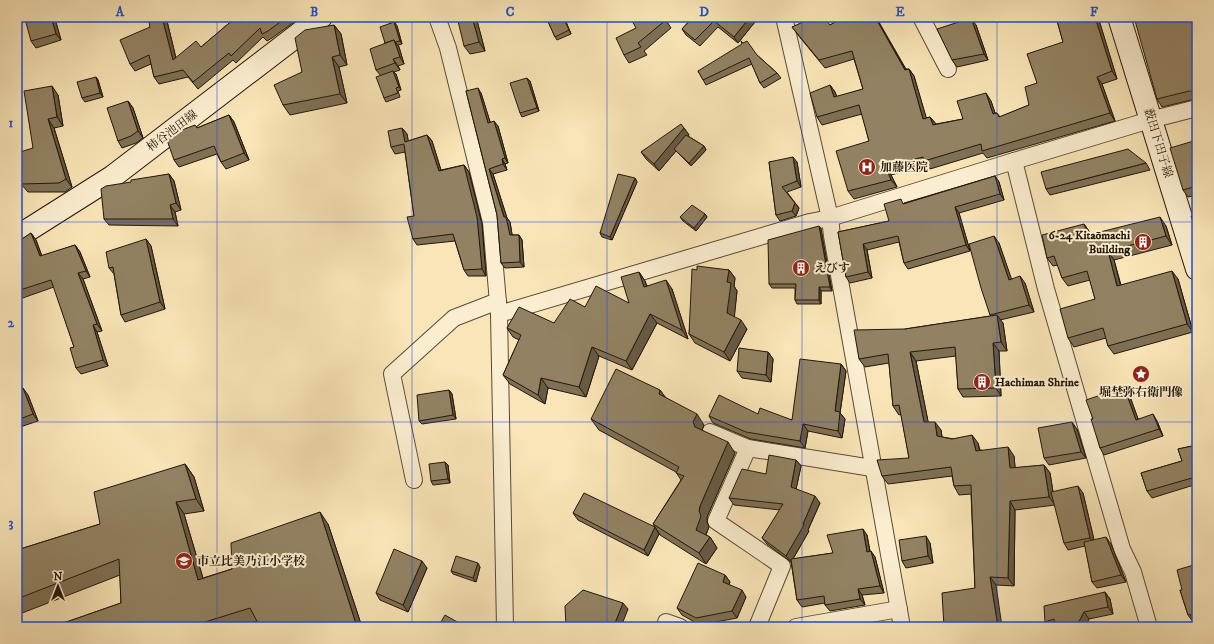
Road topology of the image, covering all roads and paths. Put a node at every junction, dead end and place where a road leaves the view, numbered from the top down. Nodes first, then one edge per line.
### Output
1 (321, 17) edge
2 (437, 17) edge
3 (784, 17) edge
4 (921, 17) edge
5 (1119, 17) edge
6 (948, 69) dead end
7 (1197, 108) edge
8 (1150, 120) junction
9 (1014, 161) junction
10 (830, 218) junction
11 (17, 237) edge
12 (1197, 269) edge
13 (498, 307) junction
14 (710, 432) edge
15 (748, 448) junction
16 (872, 468) junction
17 (414, 480) dead end
18 (899, 609) junction
19 (505, 627) edge
20 (757, 627) edge
21 (796, 627) edge
22 (902, 627) edge
23 (1149, 627) edge

1 - 11 main road, 柿谷池田線
2 - 13 street
3 - 10 street
4 - 6 street
5 - 8 main road, 薮田下田子線
7 - 8 street
8 - 9 street
8 - 12 main road, 薮田下田子線
9 - 10 street
9 - 23 street
10 - 13 street
10 - 16 street
13 - 17 street
13 - 19 street
14 - 15 street
15 - 16 street
15 - 20 street
16 - 18 street
18 - 21 street
18 - 22 street

